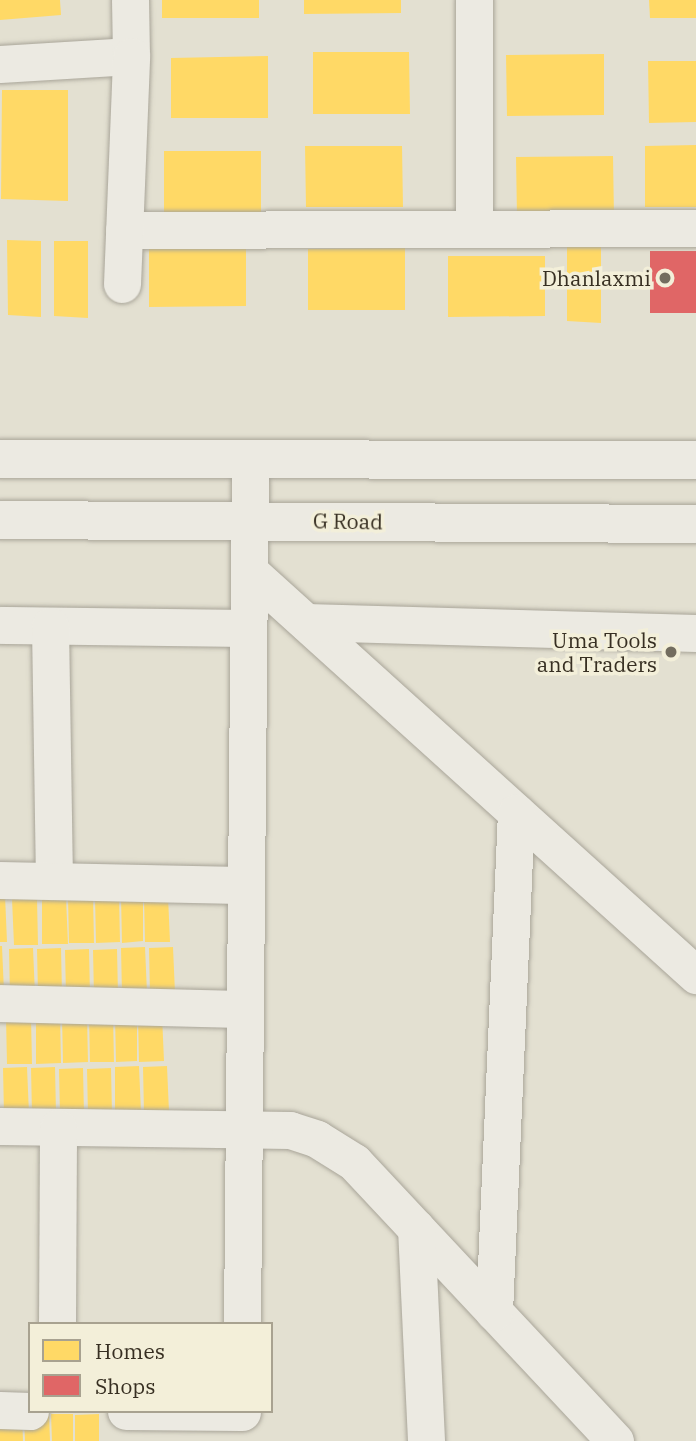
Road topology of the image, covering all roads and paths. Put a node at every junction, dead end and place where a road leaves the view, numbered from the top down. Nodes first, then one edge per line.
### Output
1 (130, 0) edge
2 (474, 0) edge
3 (131, 55) junction
4 (0, 64) edge
5 (474, 228) junction
6 (696, 228) edge
7 (124, 230) junction
8 (122, 284) dead end
9 (0, 459) edge
10 (250, 459) junction
11 (696, 460) edge
12 (0, 520) edge
13 (250, 520) junction
14 (696, 524) edge
15 (249, 571) junction
16 (306, 622) junction
17 (0, 625) edge
18 (50, 626) junction
19 (248, 628) junction
20 (696, 633) edge
21 (516, 812) junction
22 (0, 880) edge
23 (54, 881) junction
24 (246, 885) junction
25 (696, 975) edge
26 (0, 1003) edge
27 (243, 1009) junction
28 (0, 1126) edge
29 (58, 1128) junction
30 (244, 1131) junction
31 (415, 1228) junction
32 (494, 1311) junction
33 (57, 1322) edge
34 (242, 1322) edge
35 (0, 1410) edge
36 (28, 1410) edge
37 (242, 1413) edge
38 (241, 1441) edge
39 (426, 1441) edge
40 (615, 1441) edge

1 - 3 street
2 - 5 street
3 - 4 street
3 - 7 street
5 - 6 street
5 - 7 street
7 - 8 street
9 - 10 street
10 - 11 street
10 - 13 street
12 - 13 street, G Road
13 - 14 street, G Road
13 - 15 street
15 - 16 street
15 - 19 street
16 - 20 street
16 - 21 street
17 - 18 street
18 - 19 street
18 - 23 street
19 - 24 street
21 - 25 street
21 - 32 street
22 - 23 street
23 - 24 street
24 - 27 street
26 - 27 street
27 - 30 street
28 - 29 street
29 - 30 street
29 - 33 street
30 - 31 street
30 - 34 street
31 - 32 street
31 - 39 street
32 - 40 street
35 - 36 street
37 - 38 street

